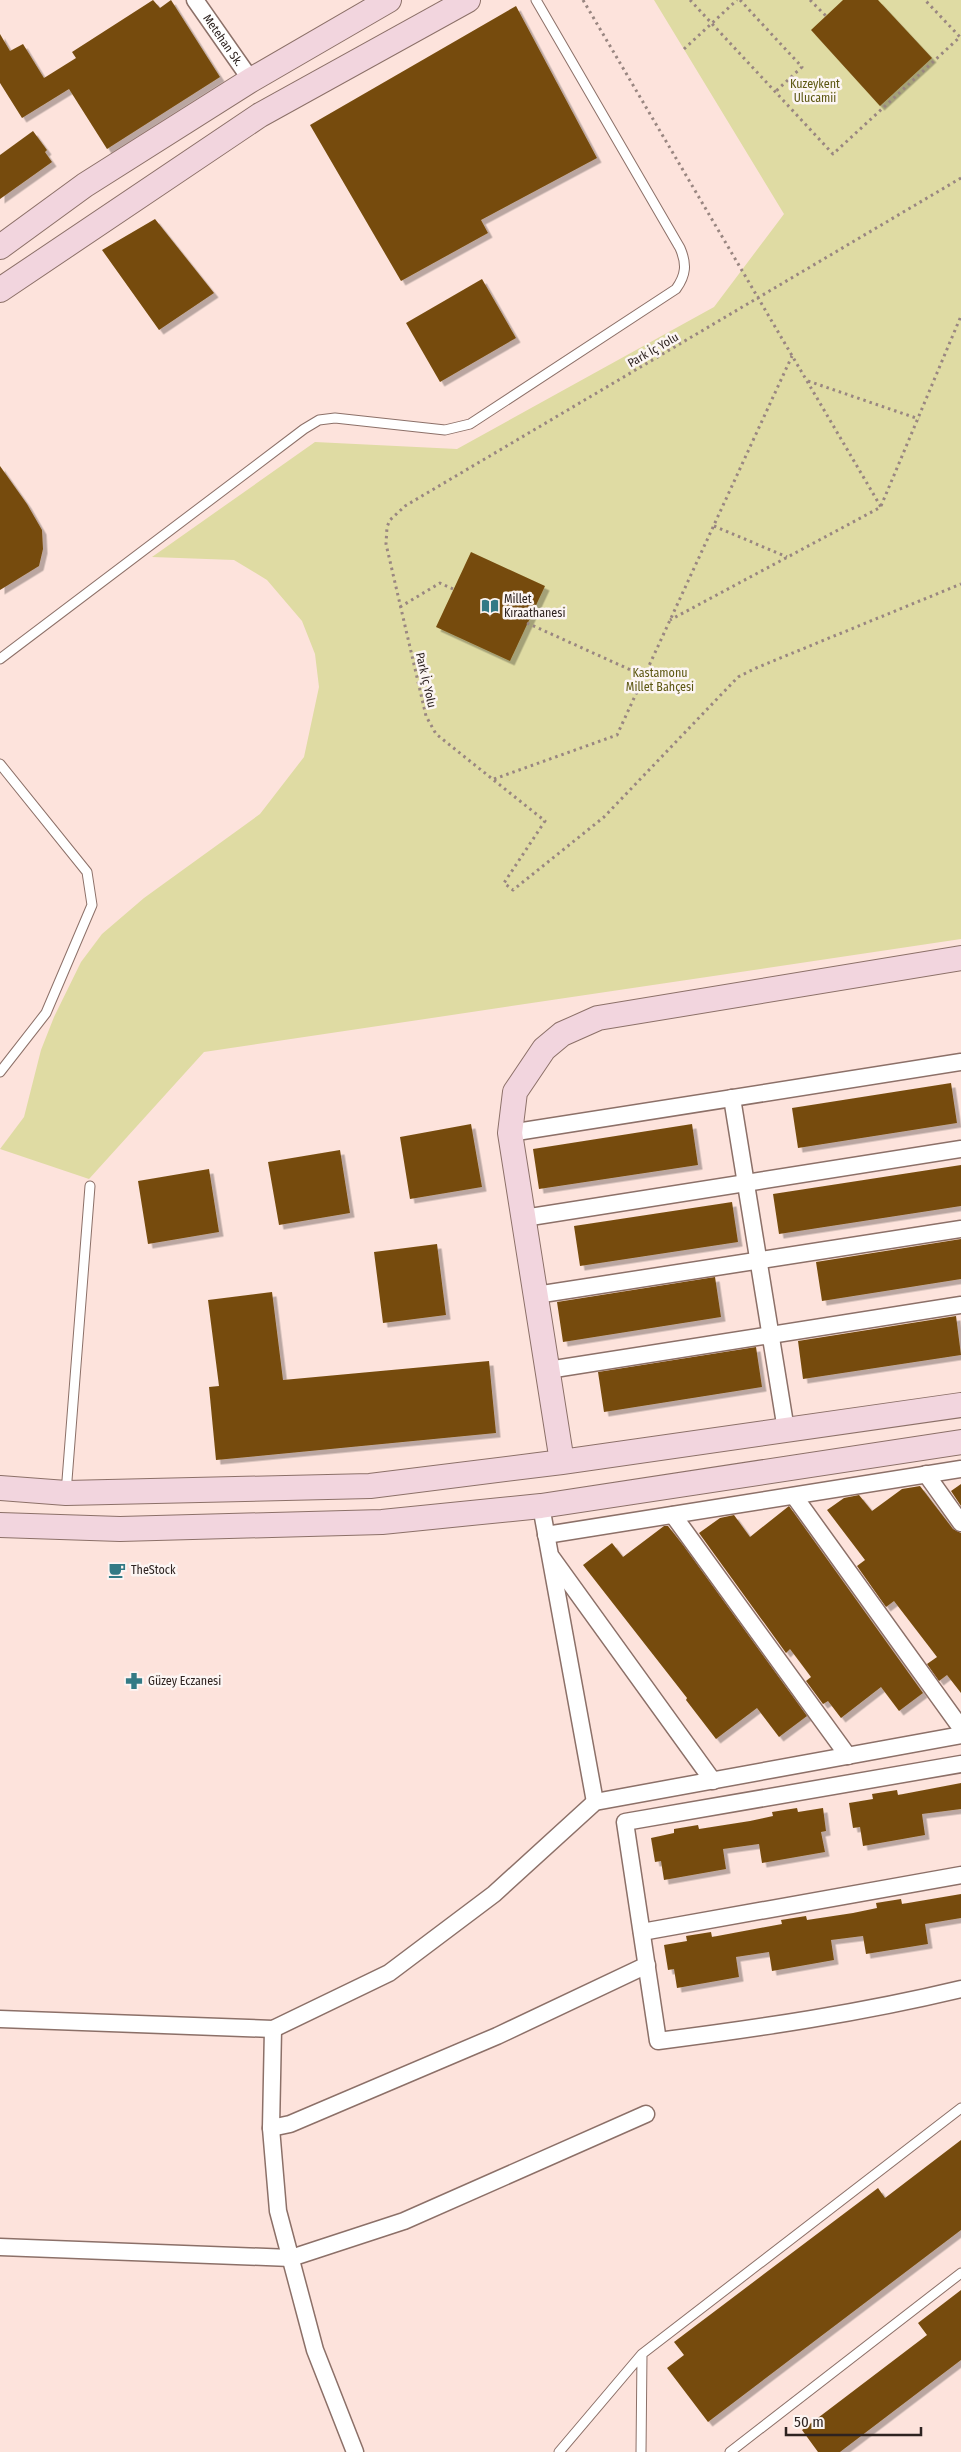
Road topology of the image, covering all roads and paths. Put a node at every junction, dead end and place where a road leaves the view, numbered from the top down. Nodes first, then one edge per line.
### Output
1 (195, 0) edge
2 (389, 0) edge
3 (468, 0) edge
4 (536, 0) edge
5 (583, 0) edge
6 (690, 0) edge
7 (739, 0) edge
8 (810, 0) edge
9 (926, 0) edge
10 (826, 16) dead end
11 (712, 24) junction
12 (684, 49) dead end
13 (250, 80) junction
14 (775, 92) junction
15 (961, 178) edge
16 (0, 247) edge
17 (0, 290) edge
18 (759, 299) junction
19 (961, 316) edge
20 (792, 355) junction
21 (807, 381) junction
22 (919, 419) junction
23 (880, 507) junction
24 (714, 526) junction
25 (787, 557) junction
26 (961, 584) edge
27 (453, 589) dead end
28 (400, 607) junction
29 (670, 620) junction
30 (527, 623) dead end
31 (0, 659) edge
32 (644, 676) junction
33 (0, 764) edge
34 (494, 779) junction
35 (961, 958) edge
36 (961, 1062) edge
37 (0, 1072) edge
38 (732, 1098) junction
39 (510, 1133) junction
40 (961, 1149) edge
41 (746, 1183) junction
42 (90, 1186) dead end
43 (524, 1218) junction
44 (961, 1228) edge
45 (758, 1260) junction
46 (536, 1295) junction
47 (961, 1305) edge
48 (770, 1335) junction
49 (548, 1370) junction
50 (961, 1405) edge
51 (786, 1430) junction
52 (961, 1442) edge
53 (562, 1462) junction
54 (961, 1469) edge
55 (926, 1474) junction
56 (0, 1488) edge
57 (66, 1493) junction
58 (794, 1496) junction
59 (541, 1506) junction
60 (674, 1515) junction
61 (961, 1523) edge
62 (0, 1525) edge
63 (546, 1535) junction
64 (550, 1554) junction
65 (961, 1728) edge
66 (961, 1735) edge
67 (848, 1756) junction
68 (961, 1764) edge
69 (713, 1780) junction
70 (595, 1802) junction
71 (961, 1875) edge
72 (642, 1932) junction
73 (647, 1965) junction
74 (961, 1989) edge
75 (0, 2019) edge
76 (273, 2029) junction
77 (961, 2108) edge
78 (646, 2114) dead end
79 (272, 2128) junction
80 (0, 2246) edge
81 (291, 2258) junction
82 (961, 2274) edge
83 (642, 2354) junction
84 (355, 2452) edge
85 (559, 2452) edge
86 (641, 2452) edge
87 (730, 2452) edge

1 - 13 street, Metehan Sk.
2 - 13 main road
3 - 17 main road
4 - 31 lane
5 - 18 path
6 - 11 path
7 - 11 path
7 - 14 path
8 - 10 path
9 - 14 path
11 - 12 path
11 - 14 path
13 - 16 main road
15 - 18 path, Park İç Yolu
18 - 20 path
18 - 28 path, Park İç Yolu
19 - 22 path
20 - 21 path
20 - 24 path
21 - 22 path
21 - 23 path
22 - 23 path
23 - 25 path
24 - 25 path
24 - 29 path
25 - 29 path
26 - 34 path, Park İç Yolu
27 - 28 path
28 - 34 path, Park İç Yolu
29 - 32 path
30 - 32 path
32 - 34 path
33 - 37 lane
35 - 39 main road
36 - 38 street
38 - 39 street
38 - 41 street
39 - 43 main road
40 - 41 street
41 - 43 street
41 - 45 street
42 - 57 lane
43 - 46 main road
44 - 45 street
45 - 46 street
45 - 48 street
46 - 49 main road
47 - 48 street
48 - 49 street
48 - 51 street
49 - 53 main road
50 - 51 main road
51 - 53 main road
52 - 59 main road
53 - 57 main road
54 - 55 street
55 - 58 street
55 - 61 street
56 - 57 main road
58 - 60 street
58 - 65 street
59 - 62 main road
59 - 63 street
60 - 63 street
60 - 67 street
63 - 64 street
64 - 69 street
64 - 70 street
66 - 67 street
67 - 69 street
68 - 72 street
69 - 70 street
70 - 76 street
71 - 72 street
72 - 73 street
73 - 74 street
73 - 79 street
75 - 76 street
76 - 79 street
77 - 83 lane
78 - 81 street
79 - 81 street
80 - 81 street
81 - 84 street
82 - 87 lane
83 - 85 lane
83 - 86 lane

